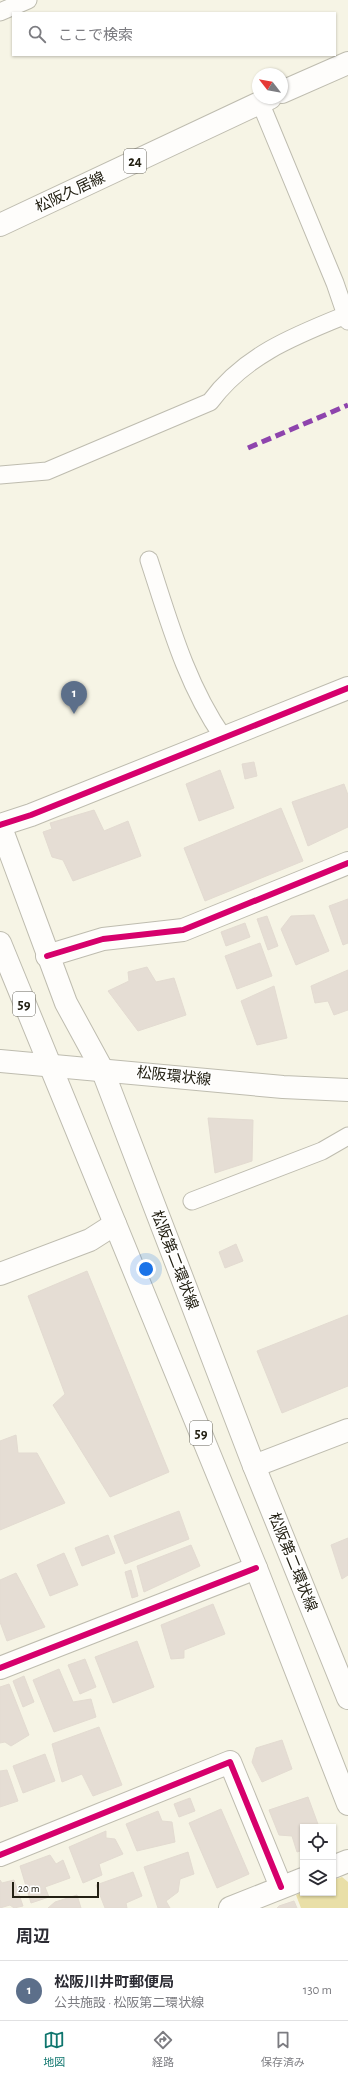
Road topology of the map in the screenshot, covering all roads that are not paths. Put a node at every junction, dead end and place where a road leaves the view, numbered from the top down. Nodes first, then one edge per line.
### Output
1 (28, 0) edge
2 (0, 12) edge
3 (348, 63) edge
4 (288, 89) edge
5 (257, 104) edge
6 (267, 104) edge
7 (0, 225) edge
8 (342, 281) edge
9 (347, 318) edge
10 (0, 475) edge
11 (149, 560) dead end
12 (348, 688) edge
13 (223, 737) junction
14 (0, 825) edge
15 (348, 863) edge
16 (0, 943) edge
17 (47, 956) junction
18 (0, 1061) edge
19 (49, 1064) junction
20 (102, 1069) junction
21 (348, 1090) edge
22 (348, 1136) edge
23 (192, 1201) dead end
24 (115, 1224) junction
25 (0, 1274) edge
26 (348, 1430) edge
27 (254, 1466) junction
28 (256, 1568) junction
29 (0, 1668) edge
30 (348, 1698) edge
31 (348, 1804) edge
32 (0, 1855) edge
33 (348, 1860) edge
34 (336, 1866) edge
35 (300, 1880) edge
36 (281, 1887) junction
37 (230, 1908) edge

1 - 2 lane
3 - 4 main road
5 - 7 main road, 松阪久居線 / 24
6 - 8 lane
8 - 9 lane
9 - 10 lane
11 - 13 lane
12 - 13 main road
13 - 14 main road
14 - 17 main road, 松阪第二環状線
15 - 17 main road
16 - 19 main road, 59
17 - 20 main road, 松阪第二環状線
18 - 19 main road, 松阪環状線
19 - 20 main road, 松阪環状線
19 - 24 main road, 59
20 - 21 main road, 松阪環状線
20 - 27 main road, 松阪第二環状線
22 - 23 lane
24 - 25 main road
24 - 28 main road, 59
26 - 27 main road
27 - 30 main road, 松阪第二環状線
28 - 29 main road
28 - 31 main road, 59
32 - 36 main road
33 - 34 main road
35 - 36 main road
36 - 37 main road

